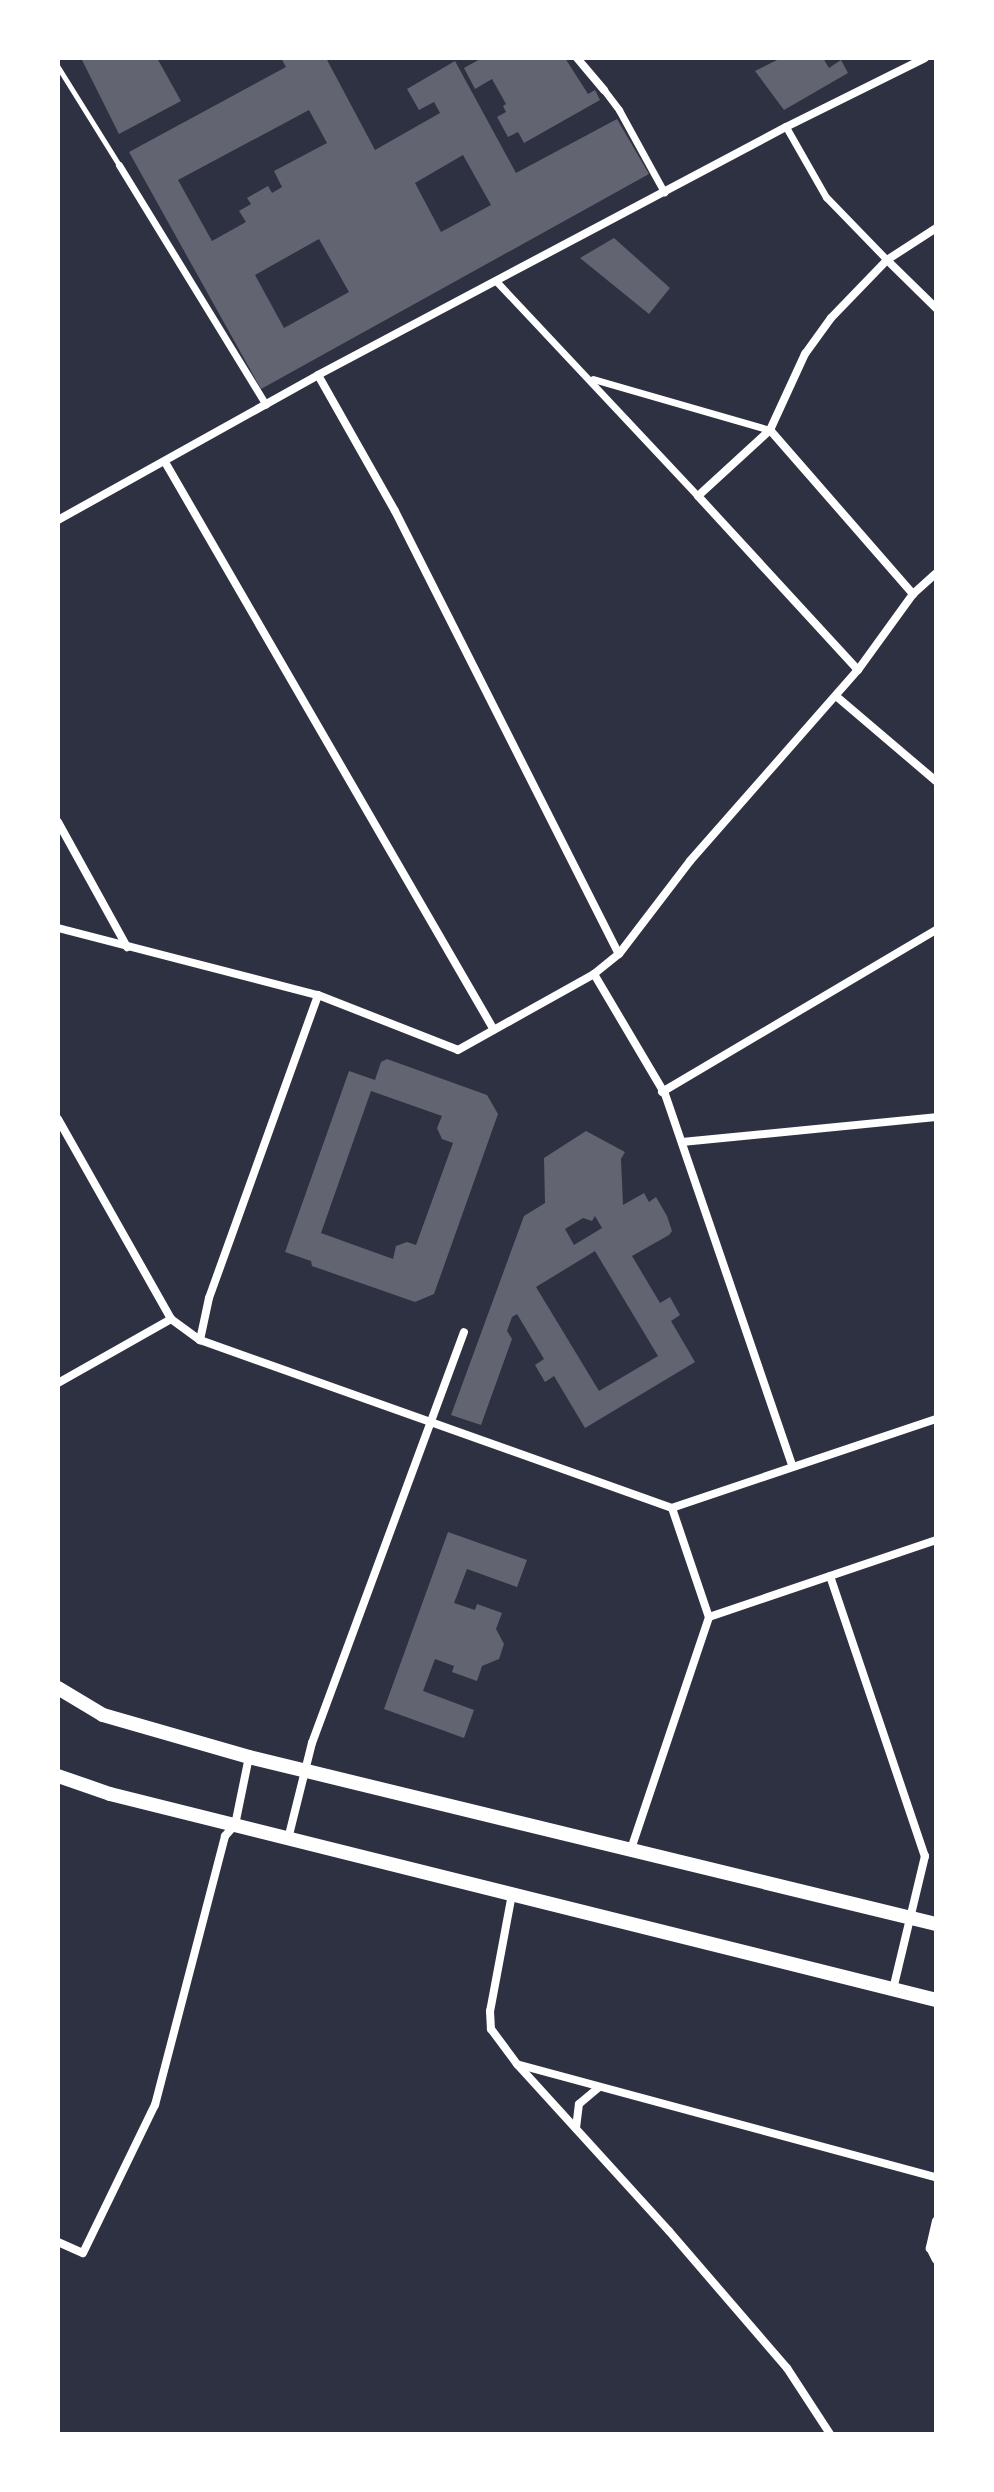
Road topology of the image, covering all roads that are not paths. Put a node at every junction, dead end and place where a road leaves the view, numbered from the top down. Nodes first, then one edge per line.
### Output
1 (577, 58) edge
2 (923, 59) edge
3 (58, 67) edge
4 (604, 90) joint
5 (786, 127) junction
6 (119, 165) joint
7 (664, 192) junction
8 (936, 228) edge
9 (887, 260) junction
10 (496, 281) junction
11 (936, 308) edge
12 (318, 375) junction
13 (591, 379) junction
14 (266, 405) junction
15 (770, 430) junction
16 (165, 462) junction
17 (698, 496) junction
18 (58, 520) edge
19 (936, 573) edge
20 (913, 594) junction
21 (858, 670) junction
22 (836, 696) junction
23 (936, 781) edge
24 (58, 822) edge
25 (58, 928) edge
26 (936, 930) edge
27 (128, 948) junction
28 (619, 954) junction
29 (594, 974) junction
30 (318, 995) junction
31 (494, 1030) junction
32 (662, 1092) junction
33 (936, 1117) edge
34 (58, 1119) edge
35 (682, 1142) junction
36 (171, 1319) junction
37 (464, 1332) dead end
38 (200, 1340) junction
39 (58, 1383) edge
40 (936, 1419) edge
41 (431, 1422) junction
42 (793, 1467) junction
43 (672, 1508) junction
44 (936, 1540) edge
45 (830, 1576) junction
46 (709, 1617) junction
47 (58, 1688) edge
48 (249, 1757) junction
49 (305, 1770) junction
50 (58, 1776) edge
51 (235, 1825) junction
52 (288, 1839) junction
53 (631, 1849) junction
54 (936, 1862) edge
55 (922, 1876) junction
56 (512, 1894) junction
57 (910, 1918) junction
58 (936, 1924) edge
59 (893, 1989) junction
60 (936, 2000) edge
61 (517, 2064) junction
62 (599, 2087) junction
63 (576, 2129) junction
64 (936, 2177) edge
65 (936, 2221) edge
66 (58, 2242) edge
67 (936, 2260) edge
68 (830, 2434) edge

1 - 4 street
2 - 5 street
3 - 6 lane
4 - 7 street
5 - 7 street
5 - 9 street
6 - 14 street
7 - 10 street
8 - 9 street
9 - 11 street
9 - 15 street
10 - 12 street
10 - 13 street
12 - 14 street
12 - 28 street
13 - 15 street
13 - 17 street
14 - 16 street
15 - 17 street
15 - 20 street
16 - 18 street
16 - 31 street
17 - 21 street
19 - 20 street
20 - 21 street
21 - 22 street
22 - 23 street
22 - 28 street
24 - 27 street
25 - 27 street
26 - 32 street
27 - 30 street
28 - 29 street
29 - 31 street
29 - 32 street
30 - 31 street
30 - 38 street
32 - 35 street
33 - 35 street
34 - 36 street
35 - 42 street
36 - 38 street
36 - 39 street
37 - 41 street
38 - 41 street
40 - 42 street
41 - 43 street
41 - 49 street
42 - 43 street
43 - 46 street
44 - 45 street
45 - 46 street
45 - 55 street
46 - 53 street
47 - 48 main road
48 - 49 main road
48 - 51 street
49 - 52 street
49 - 53 main road
50 - 51 main road
51 - 52 main road
51 - 66 street
52 - 56 main road
53 - 57 main road
54 - 55 street
55 - 57 street
56 - 59 main road
56 - 61 street
57 - 58 main road
57 - 59 street
59 - 60 main road
61 - 62 street
61 - 63 street
62 - 63 street
62 - 64 street
63 - 68 street
65 - 67 street

